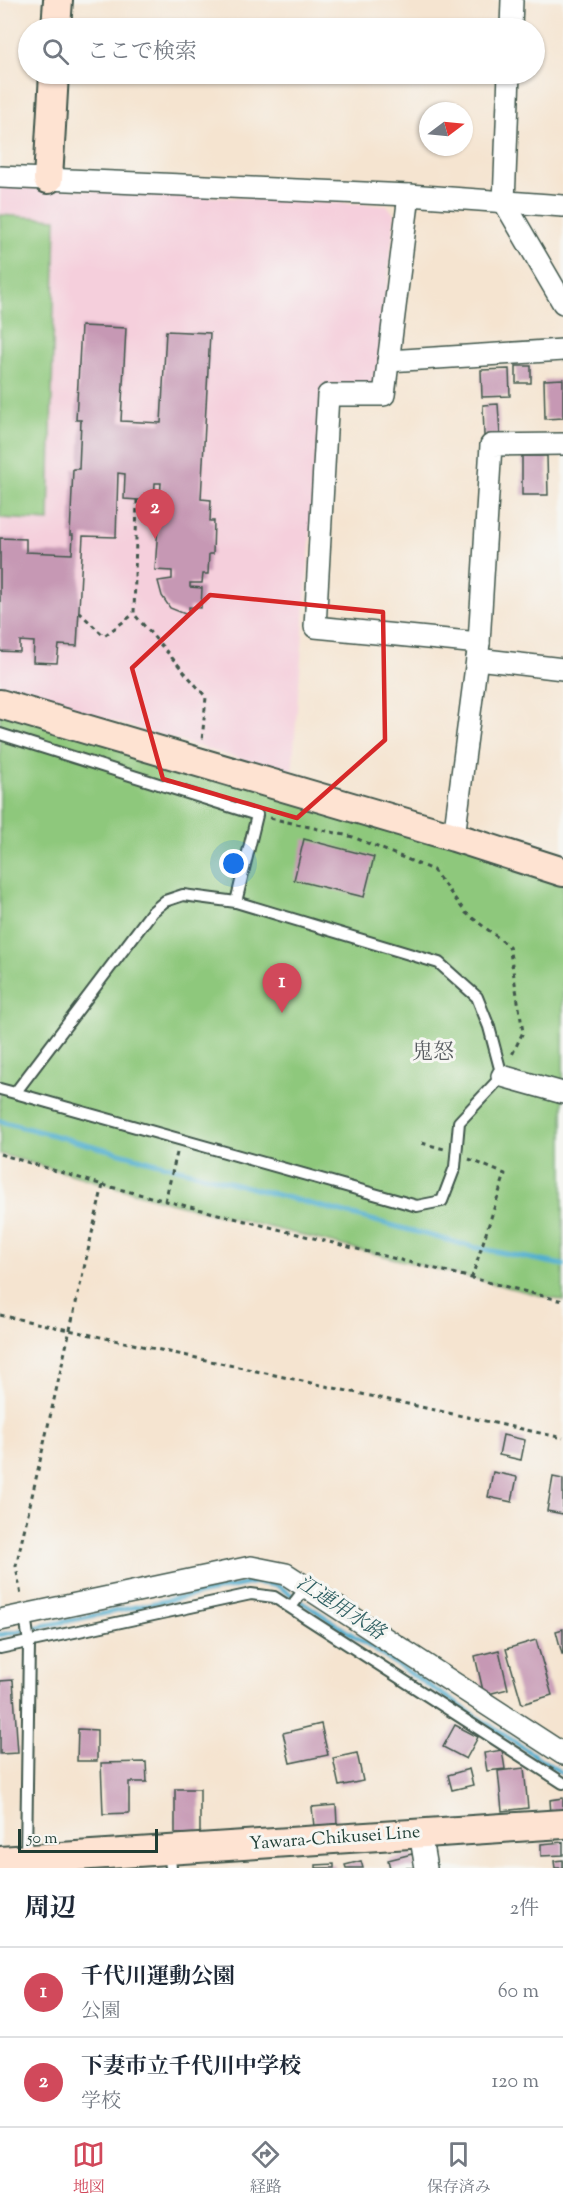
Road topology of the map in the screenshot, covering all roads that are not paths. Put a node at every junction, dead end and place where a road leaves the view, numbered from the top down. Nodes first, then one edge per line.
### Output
1 (58, 0) edge
2 (513, 0) edge
3 (57, 18) edge
4 (512, 18) edge
5 (53, 84) edge
6 (509, 84) edge
7 (0, 177) edge
8 (48, 179) junction
9 (409, 195) junction
10 (504, 202) junction
11 (563, 207) edge
12 (563, 303) edge
13 (563, 350) edge
14 (388, 361) junction
15 (563, 444) edge
16 (478, 651) junction
17 (563, 669) edge
18 (0, 704) edge
19 (0, 734) edge
20 (454, 837) junction
21 (563, 872) edge
22 (236, 902) junction
23 (502, 1076) junction
24 (0, 1089) edge
25 (563, 1093) edge
26 (15, 1094) junction
27 (303, 1591) junction
28 (291, 1607) junction
29 (25, 1615) junction
30 (0, 1620) edge
31 (29, 1643) junction
32 (0, 1648) edge
33 (563, 1754) edge
34 (563, 1783) edge
35 (563, 1824) edge
36 (420, 1833) junction
37 (170, 1859) edge
38 (13, 1860) edge
39 (72, 1862) edge
40 (426, 1868) edge

1 - 3 street
2 - 4 street
5 - 8 street
6 - 10 street
7 - 8 street
8 - 9 street
9 - 10 street
9 - 14 street
10 - 11 street
10 - 12 street
13 - 14 street
14 - 16 street
15 - 16 street
16 - 17 street
16 - 20 street
18 - 20 street
19 - 22 lane
20 - 21 street
22 - 23 lane
22 - 26 lane
23 - 25 street
23 - 26 lane
24 - 26 lane
27 - 28 lane
27 - 29 street
27 - 33 street
28 - 31 lane
28 - 34 lane
29 - 30 street
29 - 31 lane
31 - 32 lane
31 - 38 lane
35 - 36 street, Yawara-Chikusei Line
36 - 37 street, Yawara-Chikusei Line
36 - 40 street
37 - 39 street, Yawara-Chikusei Line
38 - 39 street, Yawara-Chikusei Line

